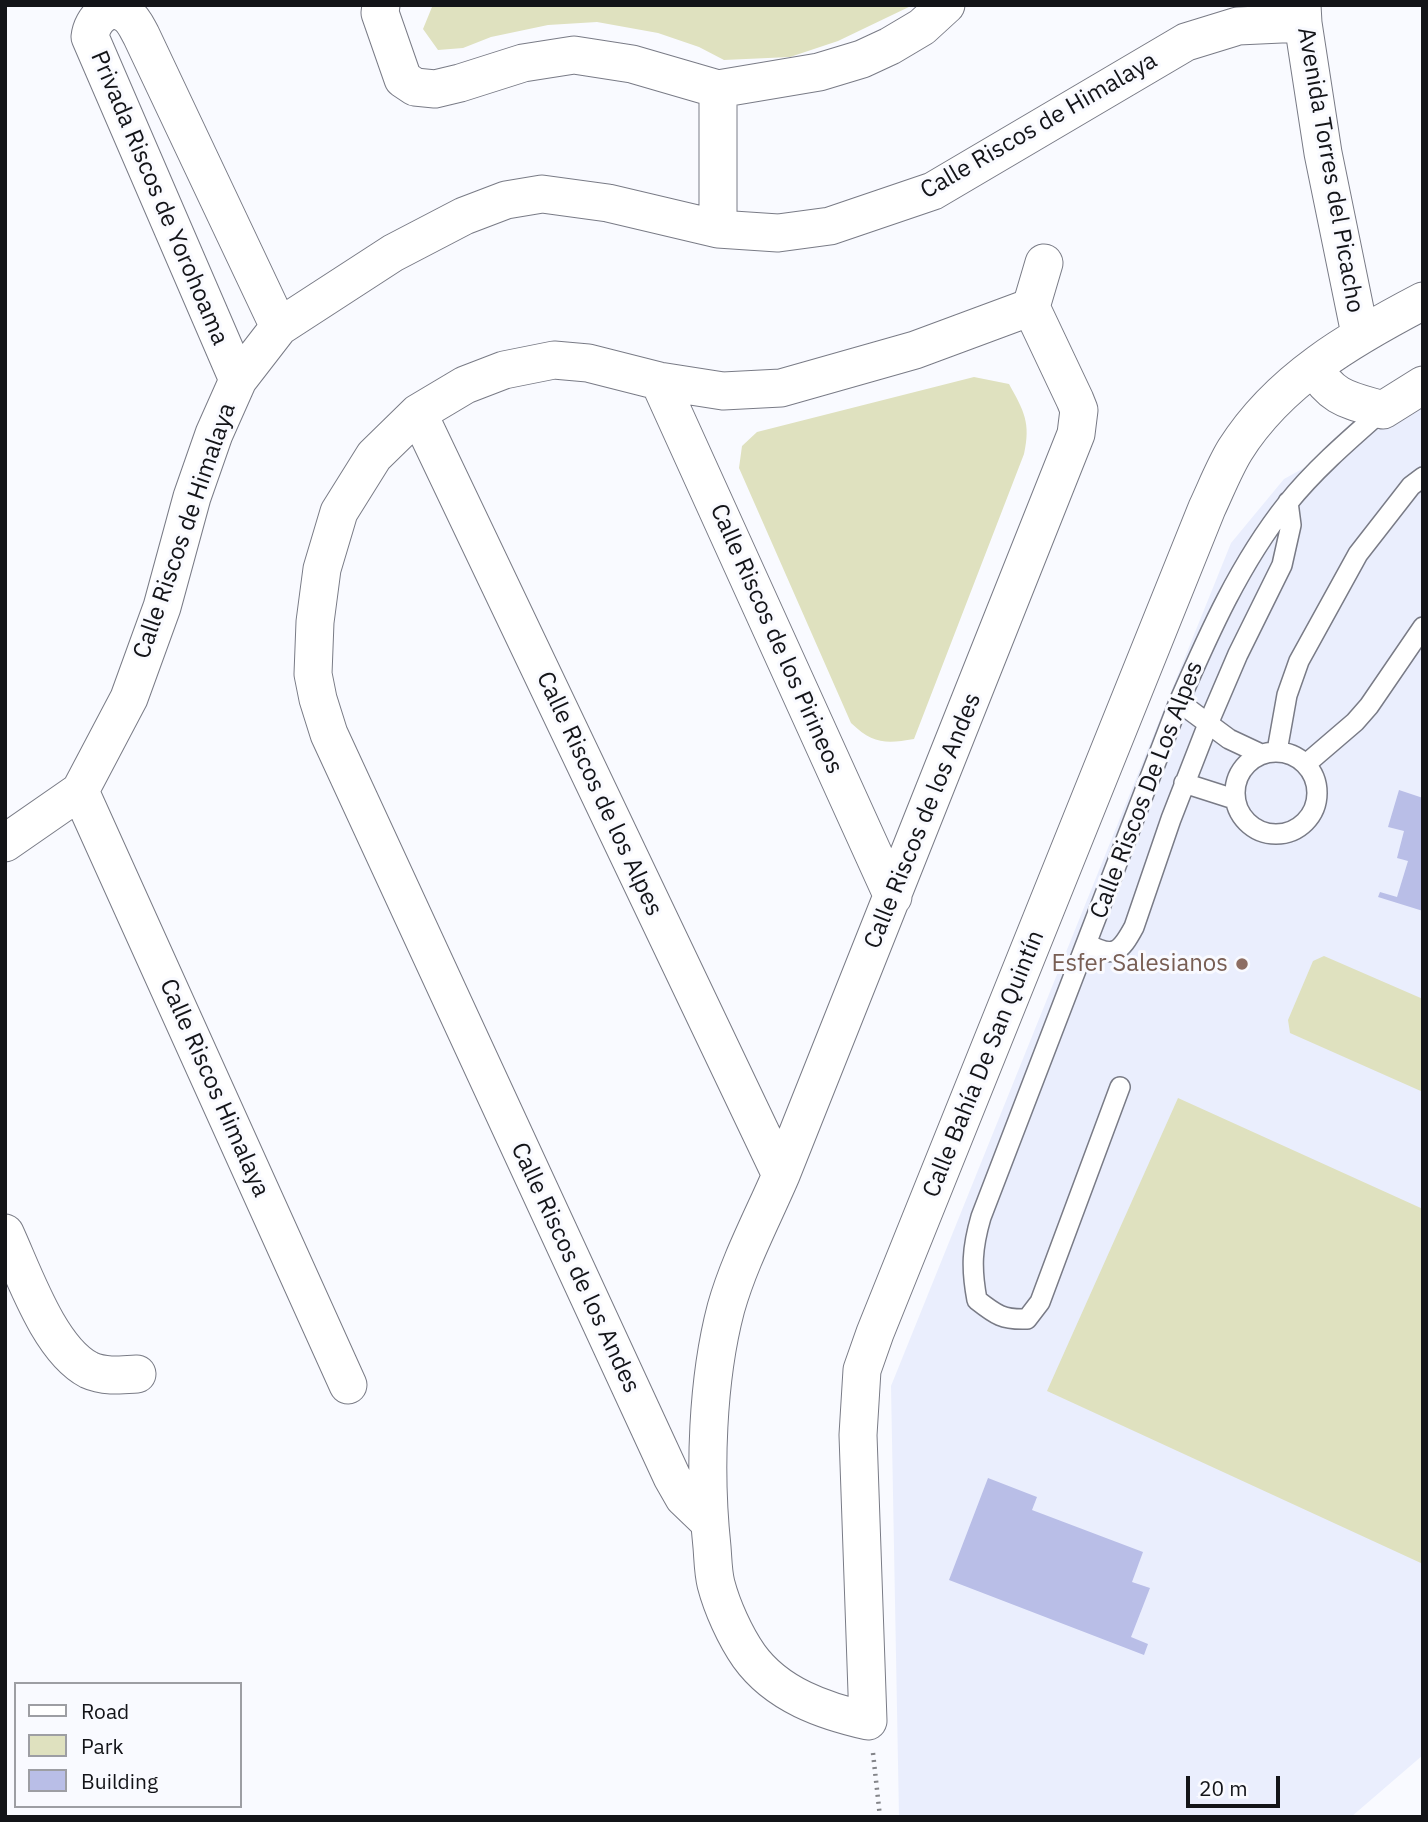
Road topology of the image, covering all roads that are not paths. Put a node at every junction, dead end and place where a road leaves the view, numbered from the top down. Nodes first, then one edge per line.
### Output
1 (380, 5) edge
2 (946, 5) edge
3 (1303, 14) edge
4 (718, 89) junction
5 (718, 229) junction
6 (1044, 263) dead end
7 (1423, 301) edge
8 (1031, 307) junction
9 (279, 327) junction
10 (1360, 334) junction
11 (1314, 367) junction
12 (237, 380) junction
13 (659, 381) junction
14 (1423, 385) edge
15 (1382, 410) junction
16 (418, 413) junction
17 (1423, 477) edge
18 (1288, 502) junction
19 (1423, 627) edge
20 (1179, 702) junction
21 (1209, 724) junction
22 (1269, 752) junction
23 (1306, 764) junction
24 (1184, 783) junction
25 (80, 791) junction
26 (1234, 799) junction
27 (6, 842) edge
28 (893, 897) junction
29 (1087, 944) junction
30 (1120, 1087) dead end
31 (781, 1175) junction
32 (5, 1233) edge
33 (137, 1374) dead end
34 (348, 1385) dead end
35 (709, 1521) junction

1 - 4 street
2 - 4 street
3 - 5 street, Calle Riscos de Himalaya
3 - 10 street, Avenida Torres del Picacho
4 - 5 street
5 - 9 street, Calle Riscos de Himalaya
6 - 8 street
7 - 10 street
8 - 13 street, Calle Riscos de los Andes
8 - 28 street, Calle Riscos de los Andes
9 - 12 street, Calle Riscos de Himalaya
9 - 12 street, Privada Riscos de Yorohoama
10 - 11 street
11 - 15 street
11 - 35 street, Calle Bahía De San Quintín
12 - 25 street, Calle Riscos de Himalaya
13 - 16 street, Calle Riscos de los Andes
13 - 28 street, Calle Riscos de los Pirineos
14 - 15 street, Calle Riscos De Los Alpes
15 - 18 lane, Calle Riscos De Los Alpes
16 - 31 street, Calle Riscos de los Alpes
16 - 35 street, Calle Riscos de los Andes
17 - 22 lane
18 - 20 lane, Calle Riscos De Los Alpes
18 - 21 lane
19 - 23 lane
20 - 21 lane
20 - 29 lane, Calle Riscos De Los Alpes
21 - 22 lane
21 - 24 lane
22 - 23 lane
22 - 26 lane
23 - 26 lane
24 - 26 lane
24 - 29 lane
25 - 27 street, Calle Riscos de Himalaya
25 - 34 street, Calle Riscos Himalaya
28 - 31 street, Calle Riscos de los Andes
29 - 30 lane, Calle Riscos De Los Alpes
31 - 35 street, Calle Riscos de los Andes
32 - 33 street

